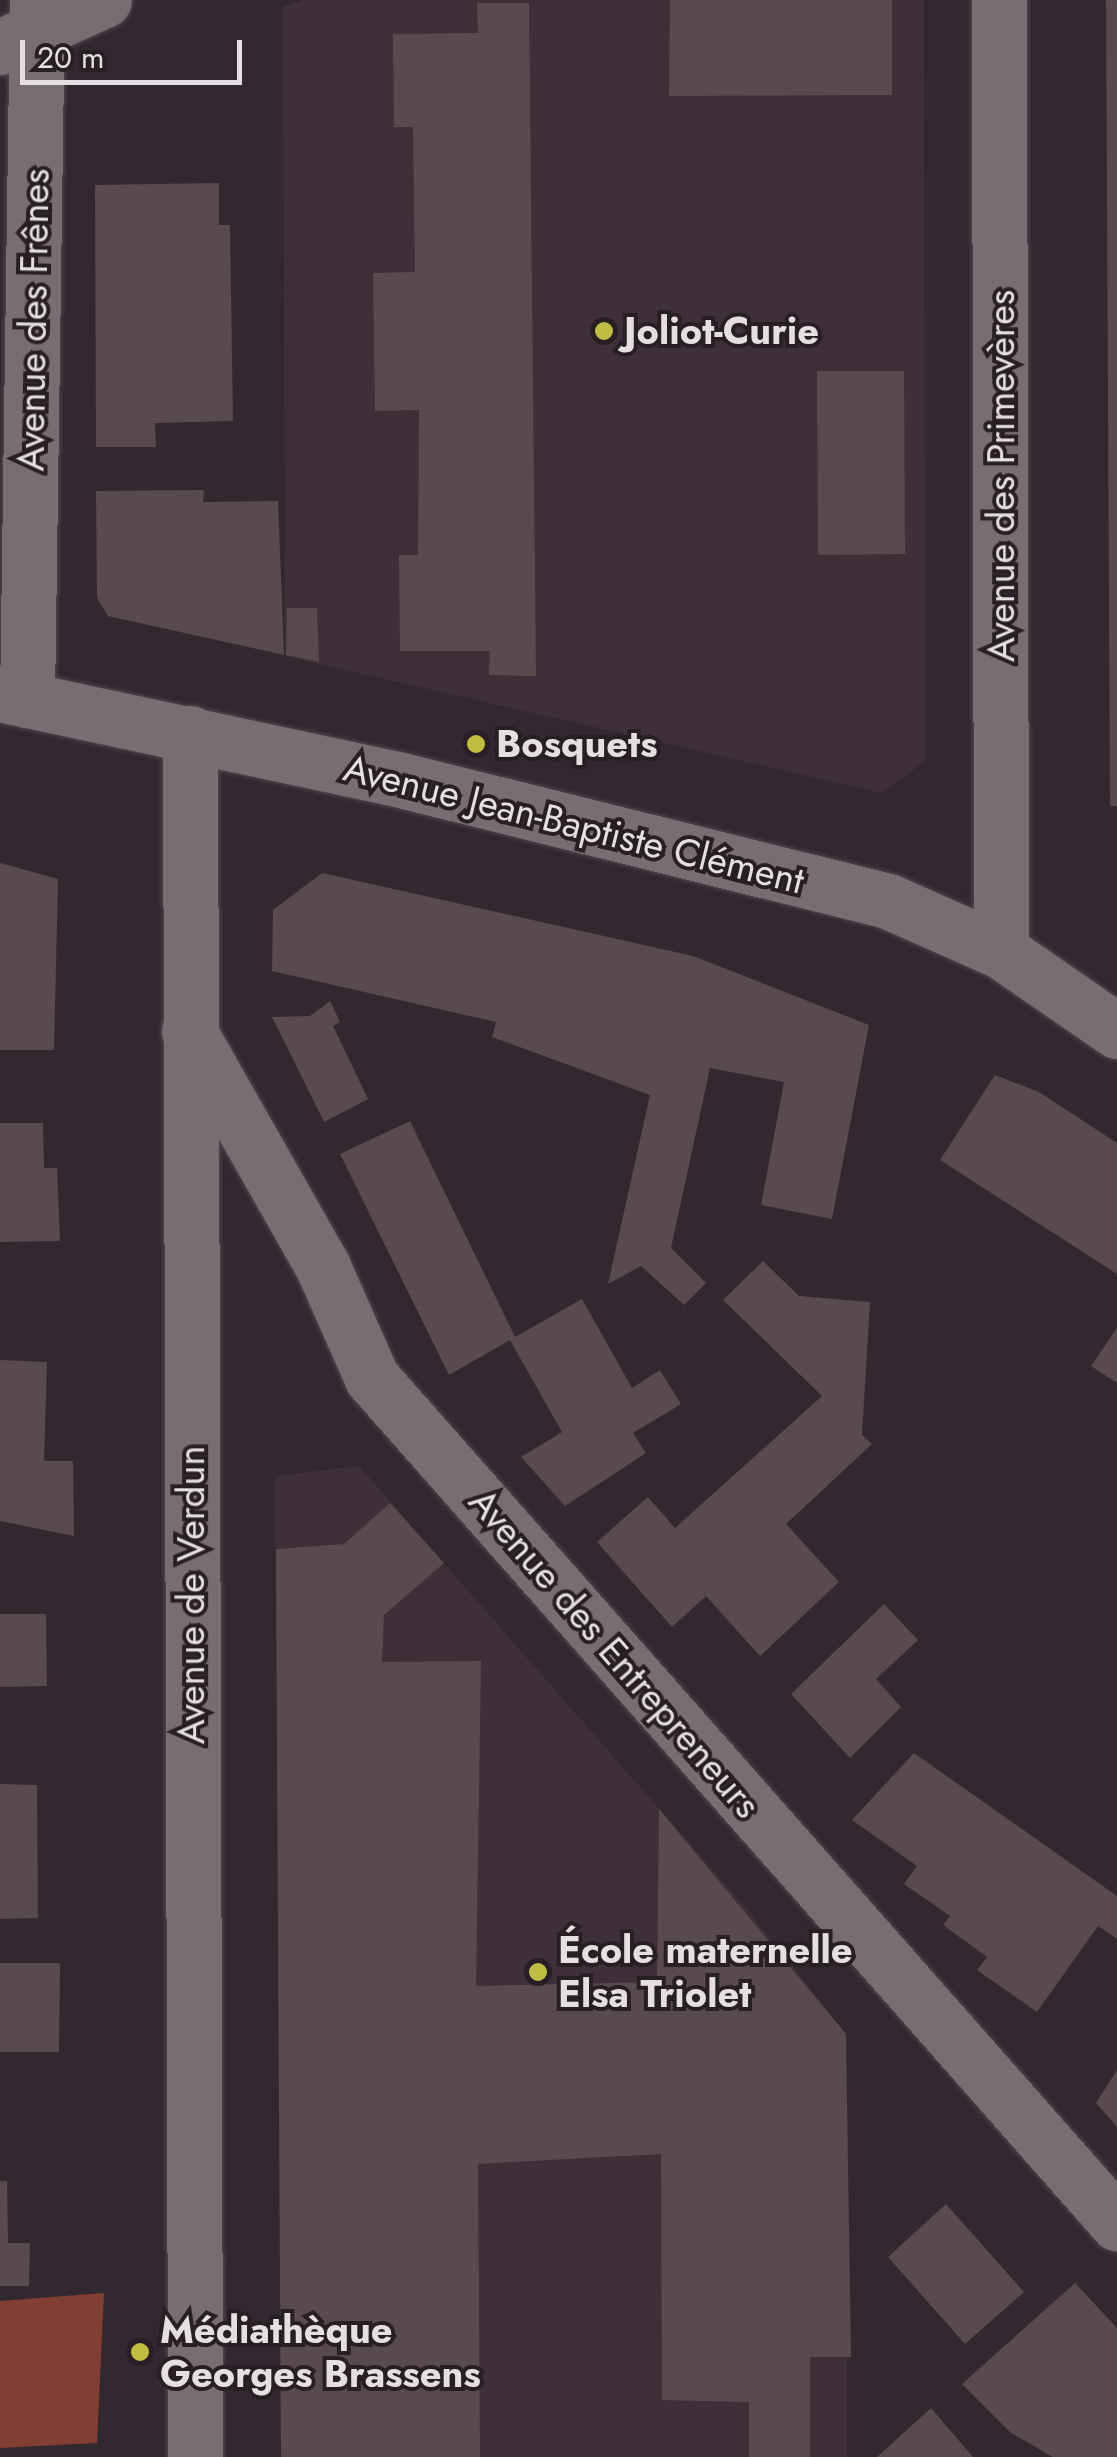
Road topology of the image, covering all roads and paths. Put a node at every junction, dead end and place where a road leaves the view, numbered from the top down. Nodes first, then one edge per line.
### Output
1 (104, 0) edge
2 (999, 0) edge
3 (25, 26) edge
4 (14, 697) edge
5 (190, 733) junction
6 (1001, 951) junction
7 (189, 1031) junction
8 (1117, 1031) edge
9 (1117, 2223) edge
10 (195, 2457) edge

1 - 3 street
2 - 6 street, Avenue des Primevères
3 - 4 street, Avenue des Frênes
4 - 5 street, Avenue Jean-Baptiste Clément
5 - 6 street, Avenue Jean-Baptiste Clément
5 - 7 street, Avenue de Verdun
6 - 8 street, Avenue Jean-Baptiste Clément
7 - 9 street, Avenue des Entrepreneurs
7 - 10 street, Avenue de Verdun

